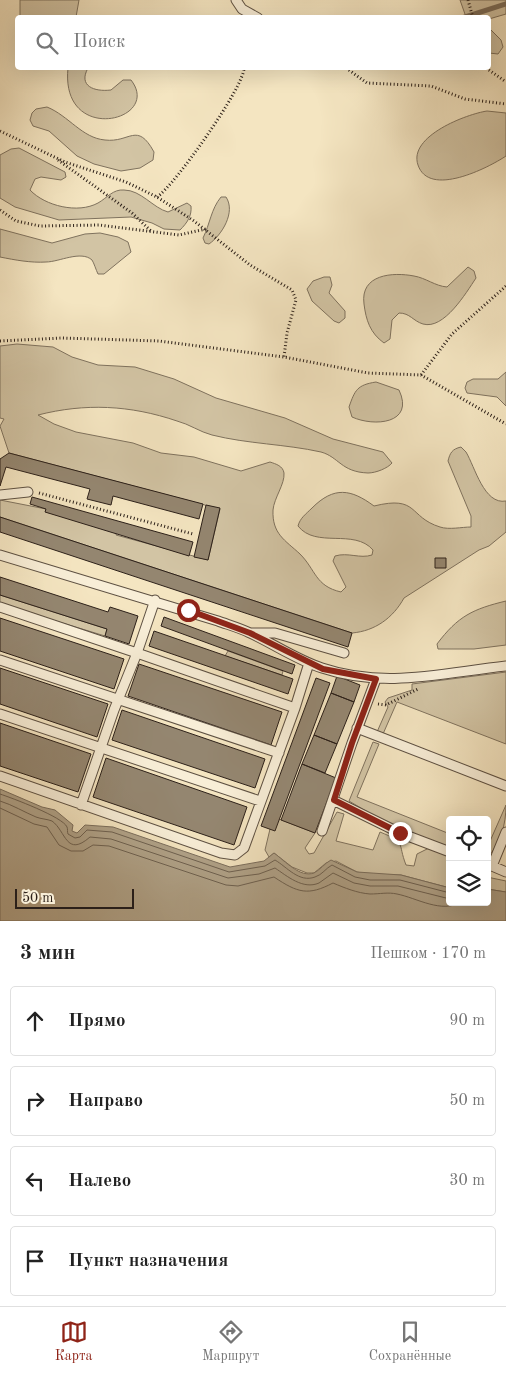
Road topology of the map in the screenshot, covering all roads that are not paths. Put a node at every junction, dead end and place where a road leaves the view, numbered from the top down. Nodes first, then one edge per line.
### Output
1 (236, 0) edge
2 (253, 15) edge
3 (28, 492) road end
4 (0, 495) edge
5 (0, 555) edge
6 (155, 600) junction
7 (0, 608) edge
8 (250, 633) junction
9 (137, 653) junction
10 (344, 654) dead end
11 (0, 660) edge
12 (309, 663) junction
13 (506, 666) edge
14 (376, 679) junction
15 (118, 700) junction
16 (295, 708) junction
17 (0, 714) edge
18 (358, 728) junction
19 (101, 747) junction
20 (279, 752) junction
21 (0, 776) edge
22 (506, 786) edge
23 (334, 800) junction
24 (260, 801) junction
25 (81, 805) junction
26 (322, 831) dead end
27 (506, 832) edge
28 (446, 850) edge
29 (491, 862) edge
30 (491, 867) edge
31 (506, 872) edge

1 - 2 lane
3 - 4 lane
5 - 6 lane
6 - 8 lane
6 - 9 lane
7 - 9 lane
8 - 10 lane
8 - 12 lane
9 - 15 lane
9 - 16 lane
11 - 15 lane
12 - 14 lane
12 - 16 lane
13 - 14 lane
14 - 18 lane
15 - 19 lane
15 - 20 lane
16 - 20 lane
17 - 19 lane
18 - 22 lane
18 - 23 lane
19 - 24 lane
19 - 25 lane
20 - 24 lane
21 - 25 lane
23 - 26 lane
23 - 28 lane
24 - 25 lane
27 - 29 lane
30 - 31 lane

